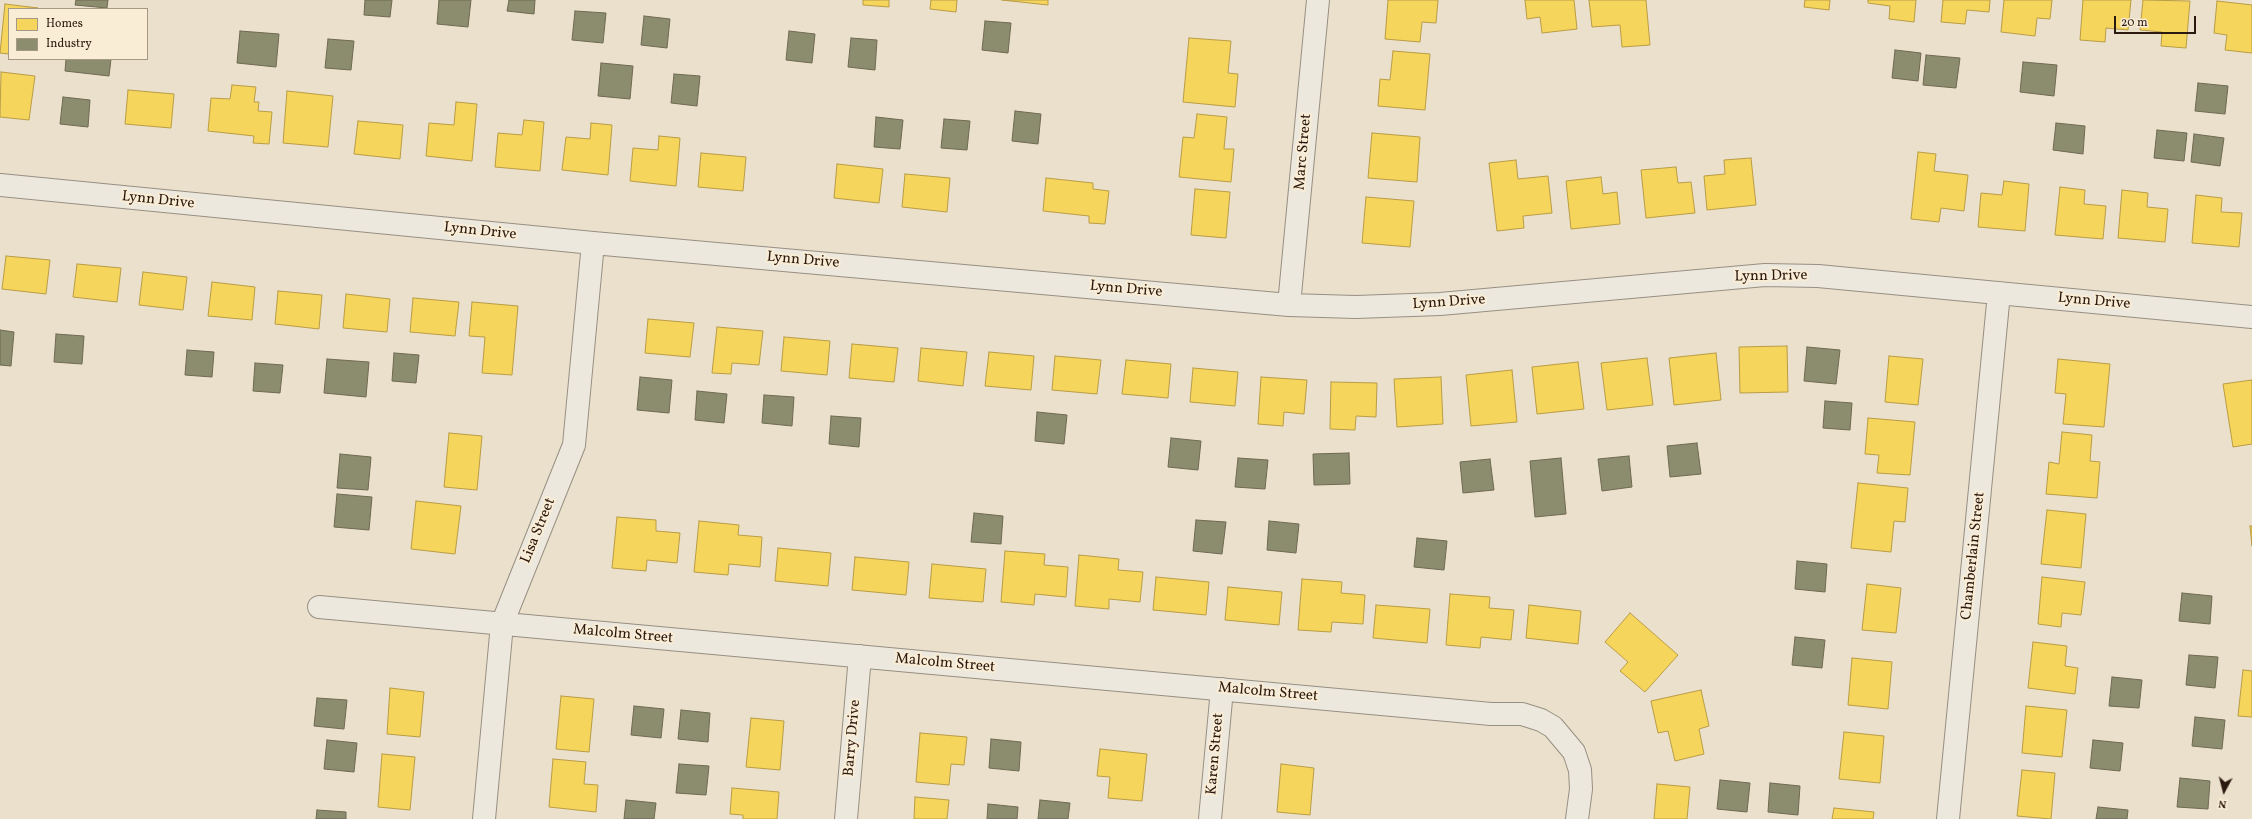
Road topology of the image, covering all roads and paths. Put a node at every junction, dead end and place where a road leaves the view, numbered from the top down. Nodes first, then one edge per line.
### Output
1 (1318, 0) edge
2 (0, 186) edge
3 (593, 243) junction
4 (1999, 293) junction
5 (1289, 305) junction
6 (2252, 317) edge
7 (319, 607) dead end
8 (502, 624) junction
9 (860, 656) junction
10 (1222, 689) junction
11 (484, 819) edge
12 (846, 819) edge
13 (1210, 819) edge
14 (1577, 819) edge
15 (1948, 819) edge

1 - 5 street, Marc Street
2 - 3 street, Lynn Drive
3 - 5 street, Lynn Drive
3 - 8 street, Lisa Street
4 - 5 street, Lynn Drive
4 - 6 street, Lynn Drive
4 - 15 street, Chamberlain Street
7 - 8 street, Malcolm Street
8 - 9 street, Malcolm Street
8 - 11 street, Lisa Street
9 - 10 street, Malcolm Street
9 - 12 street, Barry Drive
10 - 13 street, Karen Street
10 - 14 street, Malcolm Street

